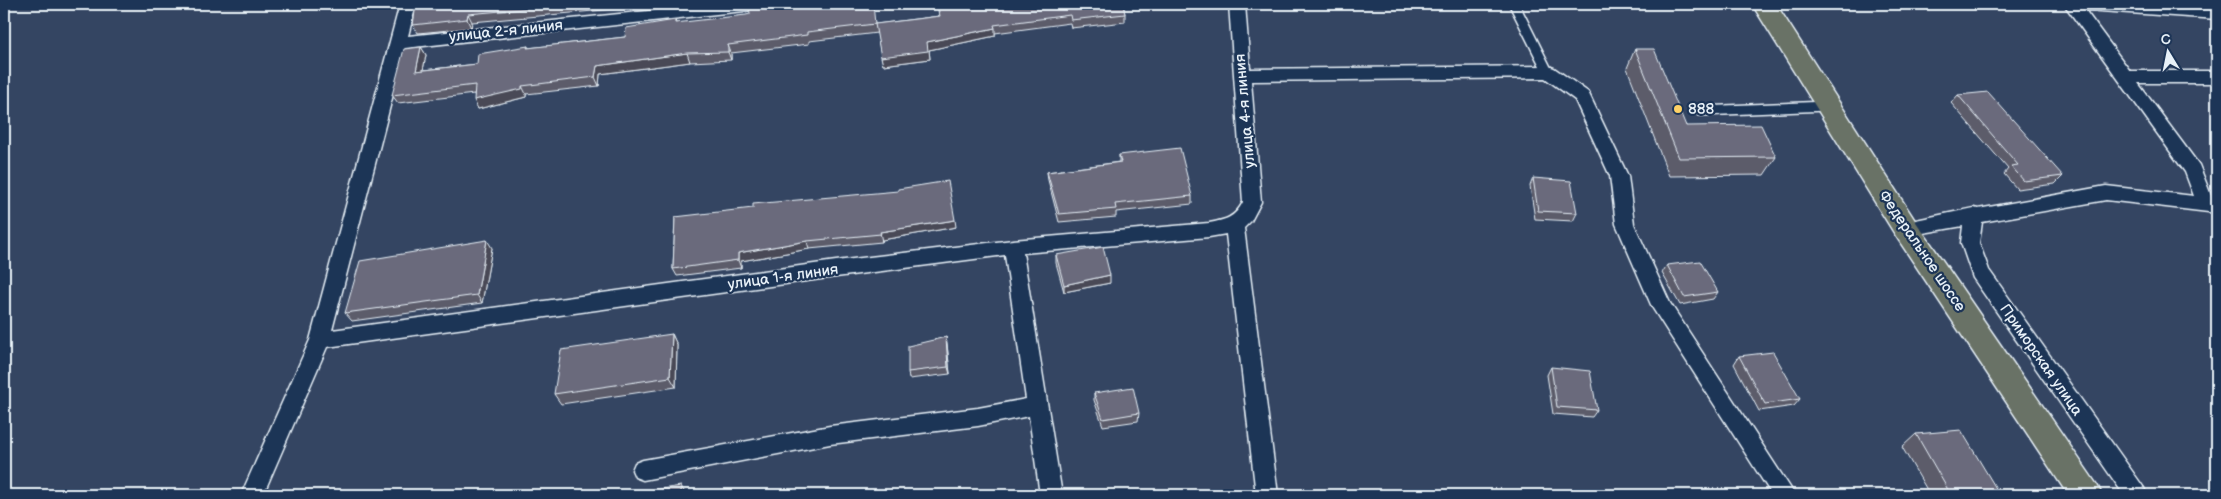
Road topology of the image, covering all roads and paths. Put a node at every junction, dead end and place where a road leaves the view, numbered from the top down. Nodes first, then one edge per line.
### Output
1 (408, 4) edge
2 (762, 4) edge
3 (1236, 4) edge
4 (1514, 4) edge
5 (1764, 4) edge
6 (2072, 4) edge
7 (2217, 14) edge
8 (398, 43) junction
9 (1548, 72) junction
10 (1242, 75) junction
11 (2127, 77) junction
12 (2217, 77) edge
13 (1827, 106) junction
14 (1700, 111) dead end
15 (2211, 205) edge
16 (1974, 215) junction
17 (1240, 221) junction
18 (1906, 229) junction
19 (1013, 247) junction
20 (320, 340) junction
21 (1036, 406) junction
22 (642, 470) dead end
23 (252, 495) edge
24 (1051, 495) edge
25 (1267, 495) edge
26 (1784, 495) edge
27 (2086, 495) edge
28 (2136, 495) edge

1 - 8 street
2 - 8 street, улица 2-я линия
3 - 10 street, улица 4-я линия
4 - 9 lane
5 - 13 highway, Федеральное шоссе
6 - 7 street
6 - 11 street
8 - 20 street
9 - 10 street
9 - 26 street
10 - 17 street, улица 4-я линия
11 - 12 street
11 - 15 street
13 - 14 lane
13 - 18 highway, Федеральное шоссе
15 - 16 street
16 - 18 street
16 - 28 street, Приморская улица
17 - 19 street, улица 1-я линия
17 - 25 street, улица 4-я линия
18 - 27 highway, Федеральное шоссе
19 - 20 street, улица 1-я линия
19 - 21 street
20 - 23 street
21 - 22 street
21 - 24 street

